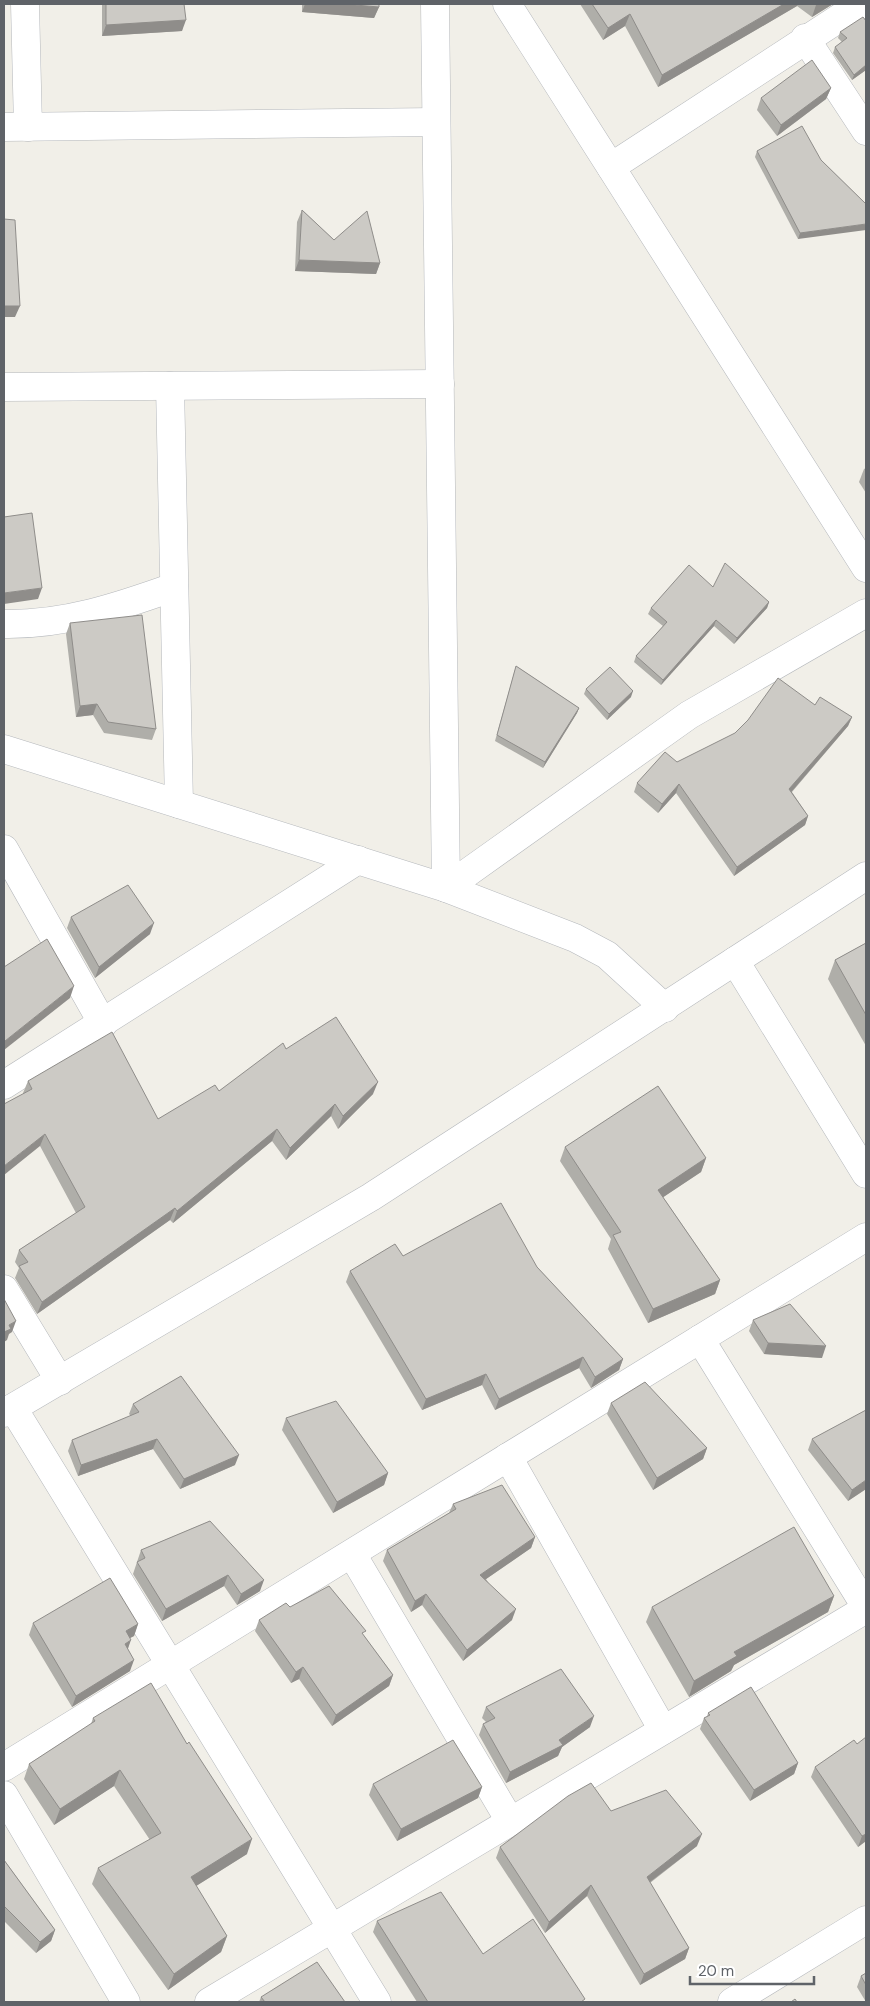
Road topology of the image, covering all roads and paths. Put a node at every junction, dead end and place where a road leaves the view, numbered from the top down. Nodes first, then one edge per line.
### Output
1 (25, 4) edge
2 (434, 4) edge
3 (507, 4) edge
4 (861, 4) edge
5 (806, 38) junction
6 (436, 122) junction
7 (16, 127) edge
8 (866, 132) edge
9 (611, 167) junction
10 (440, 384) junction
11 (170, 386) junction
12 (4, 387) edge
13 (865, 565) edge
14 (174, 587) junction
15 (866, 612) edge
16 (4, 624) edge
17 (4, 749) edge
18 (179, 804) junction
19 (4, 849) edge
20 (358, 860) junction
21 (866, 876) edge
22 (446, 888) junction
23 (735, 961) junction
24 (665, 1008) junction
25 (103, 1024) junction
26 (4, 1085) edge
27 (866, 1174) edge
28 (866, 1237) edge
29 (4, 1289) edge
30 (700, 1339) junction
31 (60, 1381) junction
32 (8, 1410) edge
33 (508, 1457) junction
34 (352, 1554) junction
35 (866, 1608) edge
36 (171, 1666) junction
37 (663, 1730) junction
38 (4, 1767) edge
39 (4, 1795) edge
40 (510, 1821) junction
41 (866, 1920) edge
42 (332, 1928) junction
43 (126, 2002) edge
44 (209, 2002) edge
45 (377, 2002) edge
46 (732, 2002) edge

1 - 7 street
2 - 6 street
3 - 9 street
4 - 5 street
5 - 8 street
5 - 9 street
6 - 7 street
6 - 10 street
9 - 13 street
10 - 11 street
10 - 22 street
11 - 12 street
11 - 14 street
14 - 16 street
14 - 18 street
15 - 22 street
17 - 18 street
18 - 20 street
19 - 25 street
20 - 22 street
20 - 25 street
21 - 23 street
22 - 24 street
23 - 24 street
23 - 27 street
24 - 31 street
25 - 26 street
28 - 30 street
29 - 31 street
30 - 33 street
30 - 35 street
31 - 32 street
32 - 36 street
33 - 34 street
33 - 37 street
34 - 36 street
34 - 40 street
35 - 37 street
36 - 38 street
36 - 42 street
37 - 40 street
39 - 43 street
40 - 42 street
41 - 46 street
42 - 44 street
42 - 45 street

